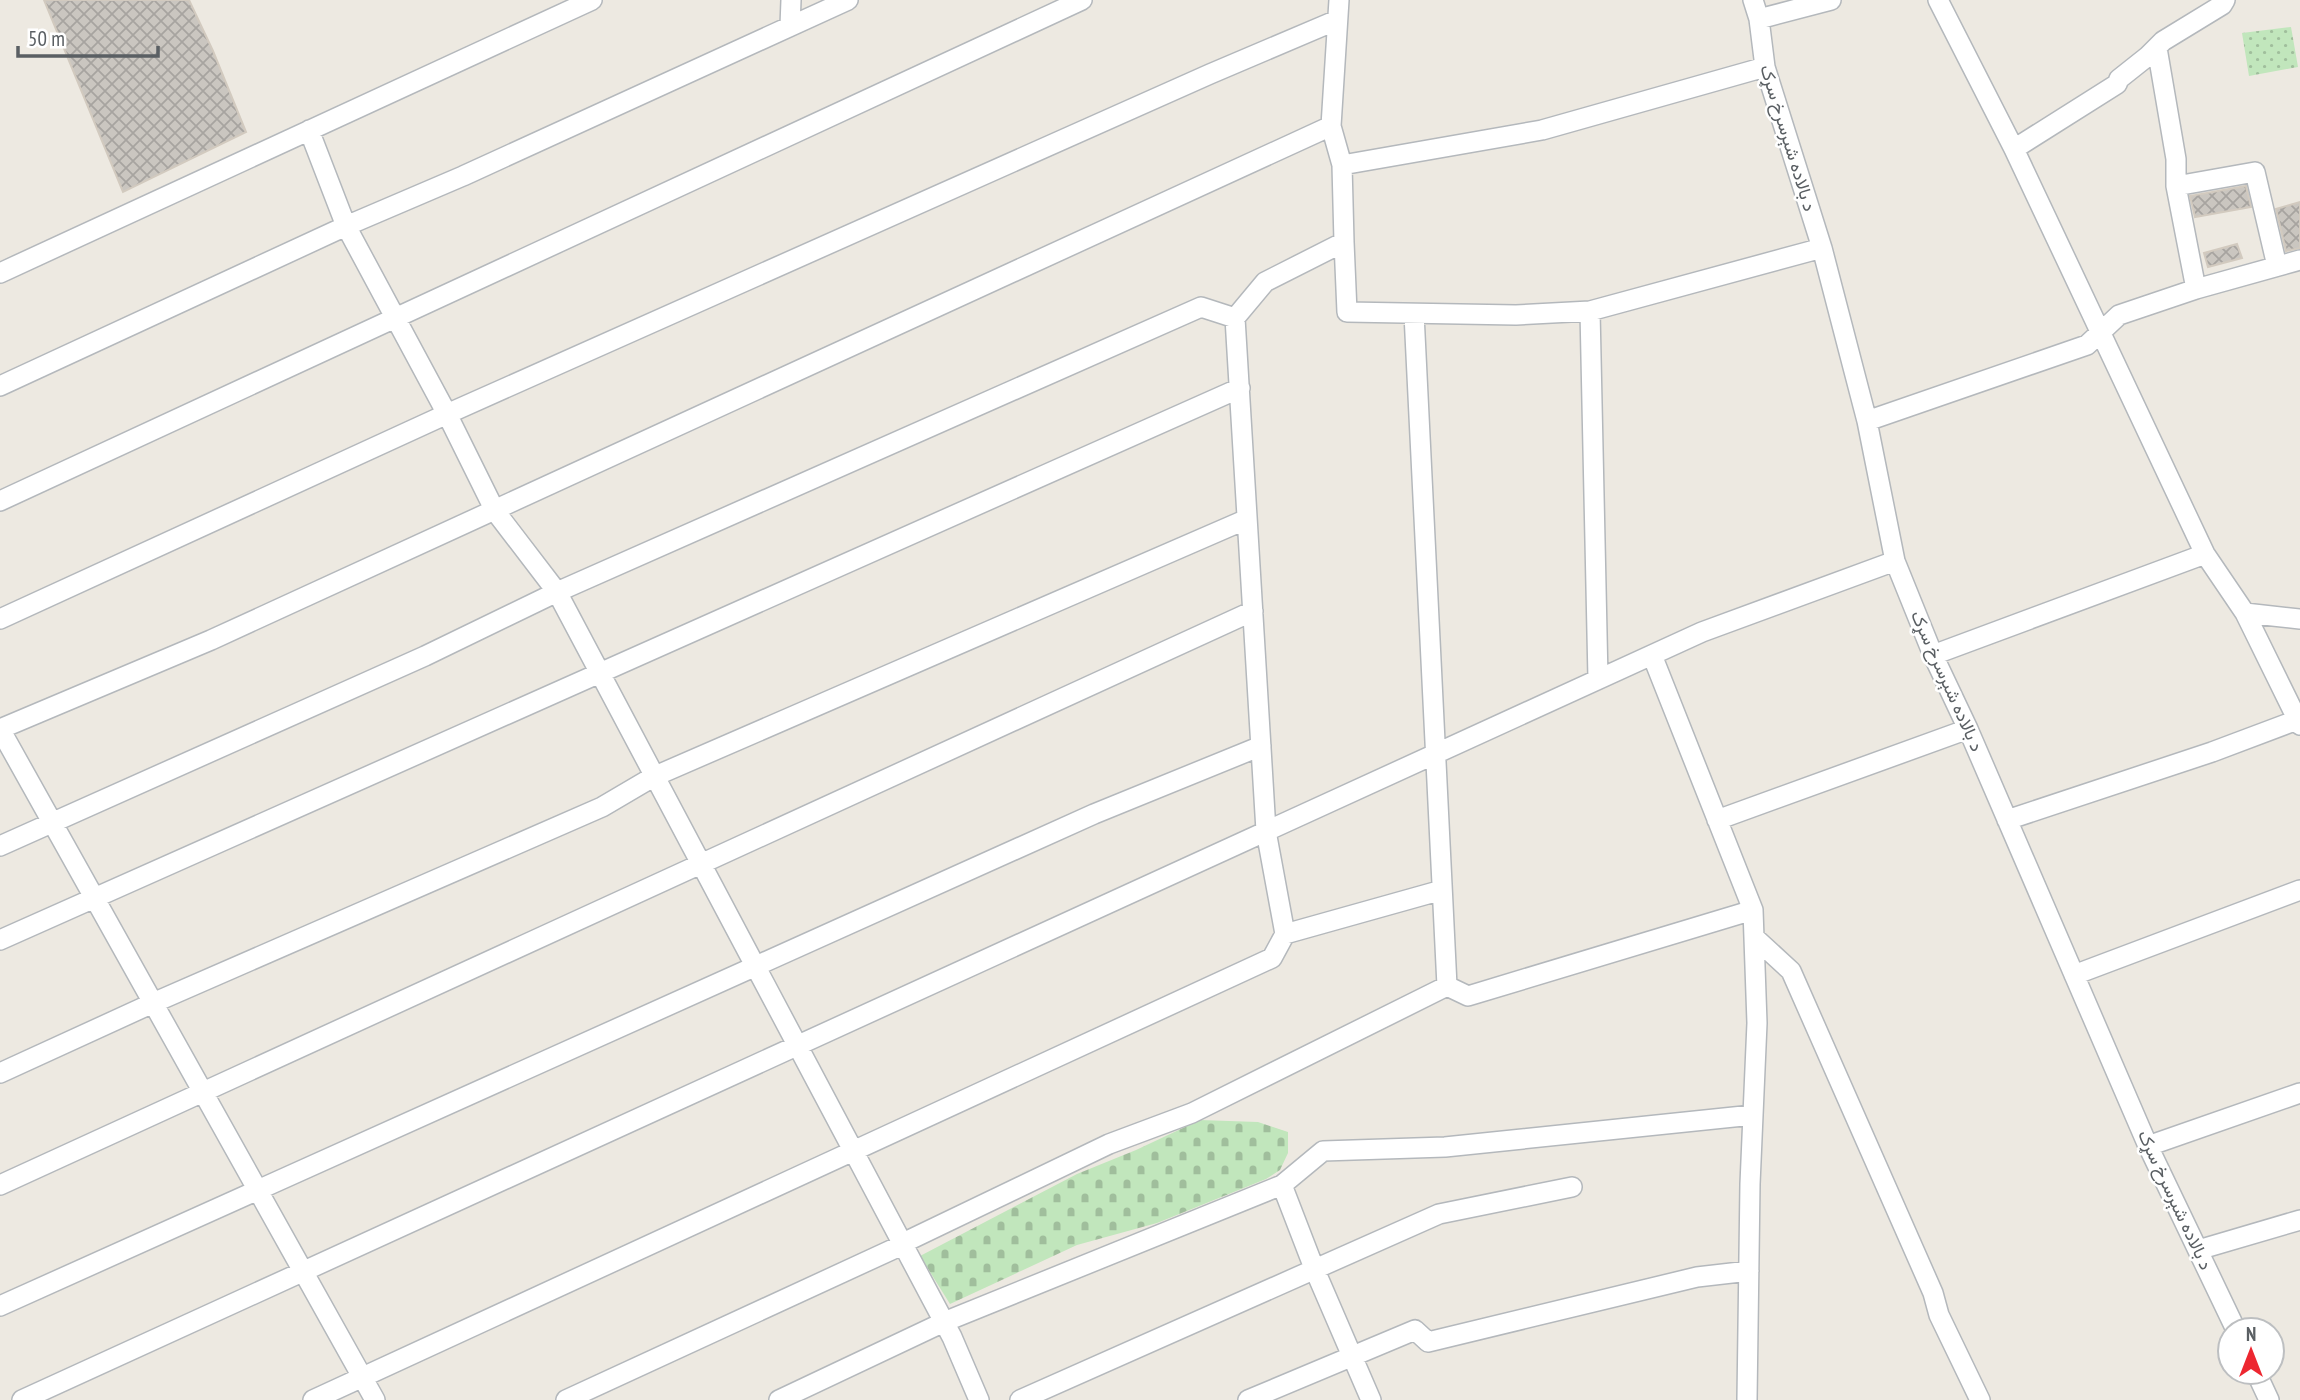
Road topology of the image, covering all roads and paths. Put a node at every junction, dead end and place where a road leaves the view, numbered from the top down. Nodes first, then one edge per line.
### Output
1 (592, 0) edge
2 (791, 0) edge
3 (848, 0) edge
4 (1082, 0) edge
5 (1339, 0) edge
6 (1753, 0) edge
7 (1831, 0) edge
8 (1938, 0) edge
9 (2225, 0) edge
10 (1759, 19) junction
11 (1337, 20) junction
12 (790, 26) junction
13 (2157, 48) junction
14 (1765, 66) junction
15 (1331, 126) junction
16 (309, 130) junction
17 (2014, 149) junction
18 (1342, 164) junction
19 (2176, 186) junction
20 (346, 226) junction
21 (1344, 242) junction
22 (1822, 248) junction
23 (2300, 260) edge
24 (2277, 266) junction
25 (0, 273) edge
26 (2196, 289) junction
27 (1590, 310) junction
28 (1414, 314) junction
29 (394, 318) junction
30 (1235, 318) junction
31 (2101, 333) junction
32 (0, 386) edge
33 (1240, 388) junction
34 (447, 414) junction
35 (1867, 421) junction
36 (0, 501) edge
37 (495, 510) junction
38 (1247, 519) junction
39 (2205, 554) junction
40 (1895, 561) junction
41 (557, 592) junction
42 (1253, 611) junction
43 (2245, 614) junction
44 (0, 619) edge
45 (2300, 619) edge
46 (1652, 655) junction
47 (1933, 655) junction
48 (600, 673) junction
49 (1598, 679) junction
50 (2299, 722) edge
51 (0, 729) edge
52 (1968, 729) junction
53 (1261, 746) junction
54 (1436, 754) junction
55 (653, 777) junction
56 (1717, 820) junction
57 (2007, 820) junction
58 (52, 822) junction
59 (1266, 831) junction
60 (0, 846) edge
61 (701, 864) junction
62 (1442, 890) junction
63 (2300, 890) edge
64 (94, 898) junction
65 (1753, 910) junction
66 (1285, 934) junction
67 (1754, 937) junction
68 (0, 940) edge
69 (754, 965) junction
70 (2074, 975) junction
71 (1447, 986) junction
72 (153, 1003) junction
73 (797, 1046) junction
74 (0, 1073) edge
75 (203, 1092) junction
76 (2300, 1093) edge
77 (1753, 1115) junction
78 (2148, 1146) junction
79 (852, 1150) junction
80 (0, 1185) edge
81 (1282, 1185) junction
82 (1572, 1187) dead end
83 (258, 1191) junction
84 (2300, 1220) edge
85 (902, 1244) junction
86 (2198, 1250) junction
87 (1314, 1268) junction
88 (303, 1271) junction
89 (1749, 1271) junction
90 (0, 1306) edge
91 (2229, 1316) edge
92 (944, 1322) junction
93 (1352, 1355) junction
94 (362, 1377) junction
95 (22, 1400) edge
96 (313, 1400) edge
97 (375, 1400) edge
98 (566, 1400) edge
99 (779, 1400) edge
100 (979, 1400) edge
101 (1020, 1400) edge
102 (1248, 1400) edge
103 (1371, 1400) edge
104 (1747, 1400) edge
105 (1980, 1400) edge

1 - 16 street
2 - 12 street
3 - 12 street
4 - 29 street
5 - 11 street
6 - 10 street, د بالاده شېرسرخ سړک
7 - 10 street
8 - 17 street
9 - 13 street
10 - 14 street, د بالاده شېرسرخ سړک
11 - 15 street
11 - 34 street
12 - 20 street
13 - 17 street
13 - 19 street
14 - 18 street
14 - 22 street, د بالاده شېرسرخ سړک
15 - 18 street
15 - 37 street
16 - 20 street
16 - 25 street
17 - 31 street
18 - 21 street
19 - 24 street
19 - 26 street
20 - 29 street
20 - 32 street
21 - 28 street
21 - 30 street
22 - 27 street
22 - 35 street, د بالاده شېرسرخ سړک
23 - 24 street
24 - 26 street
26 - 31 street
27 - 28 street
27 - 49 street
28 - 54 street
29 - 34 street
29 - 36 street
30 - 33 street
30 - 41 street
31 - 35 street
31 - 39 street
33 - 38 street
33 - 48 street
34 - 37 street
34 - 44 street
35 - 40 street, د بالاده شېرسرخ سړک
37 - 41 street
37 - 51 street
38 - 42 street
38 - 55 street
39 - 43 street
39 - 47 street
40 - 46 street
40 - 47 street, د بالاده شېرسرخ سړک
41 - 48 street
41 - 58 street
42 - 53 street
42 - 61 street
43 - 45 street
43 - 50 street
46 - 49 street
46 - 56 street
47 - 52 street, د بالاده شېرسرخ سړک
48 - 55 street
48 - 64 street
49 - 54 street
50 - 57 street
51 - 58 street
52 - 56 street
52 - 57 street, د بالاده شېرسرخ سړک
53 - 59 street
53 - 69 street
54 - 59 street
54 - 62 street
55 - 61 street
55 - 72 street
56 - 65 street
57 - 70 street, د بالاده شېرسرخ سړک
58 - 60 street
58 - 64 street
59 - 66 street
59 - 73 street
61 - 69 street
61 - 75 street
62 - 66 street
62 - 71 street
63 - 70 street
64 - 68 street
64 - 72 street
65 - 67 street
65 - 71 street
66 - 79 street
67 - 77 street
67 - 105 street
69 - 73 street
69 - 83 street
70 - 78 street, د بالاده شېرسرخ سړک
71 - 85 street
72 - 74 street
72 - 75 street
73 - 79 street
73 - 88 street
75 - 80 street
75 - 83 street
76 - 78 street
77 - 81 street
77 - 89 street
78 - 86 street, د بالاده شېرسرخ سړک
79 - 85 street
79 - 94 street
81 - 87 street
81 - 92 street
82 - 87 street
83 - 88 street
83 - 90 street
84 - 86 street
85 - 92 street
85 - 98 street
86 - 91 street, د بالاده شېرسرخ سړک
87 - 93 street
87 - 101 street
88 - 94 street
88 - 95 street
89 - 93 street
89 - 104 street
92 - 99 street
92 - 100 street
93 - 102 street
93 - 103 street
94 - 96 street
94 - 97 street

